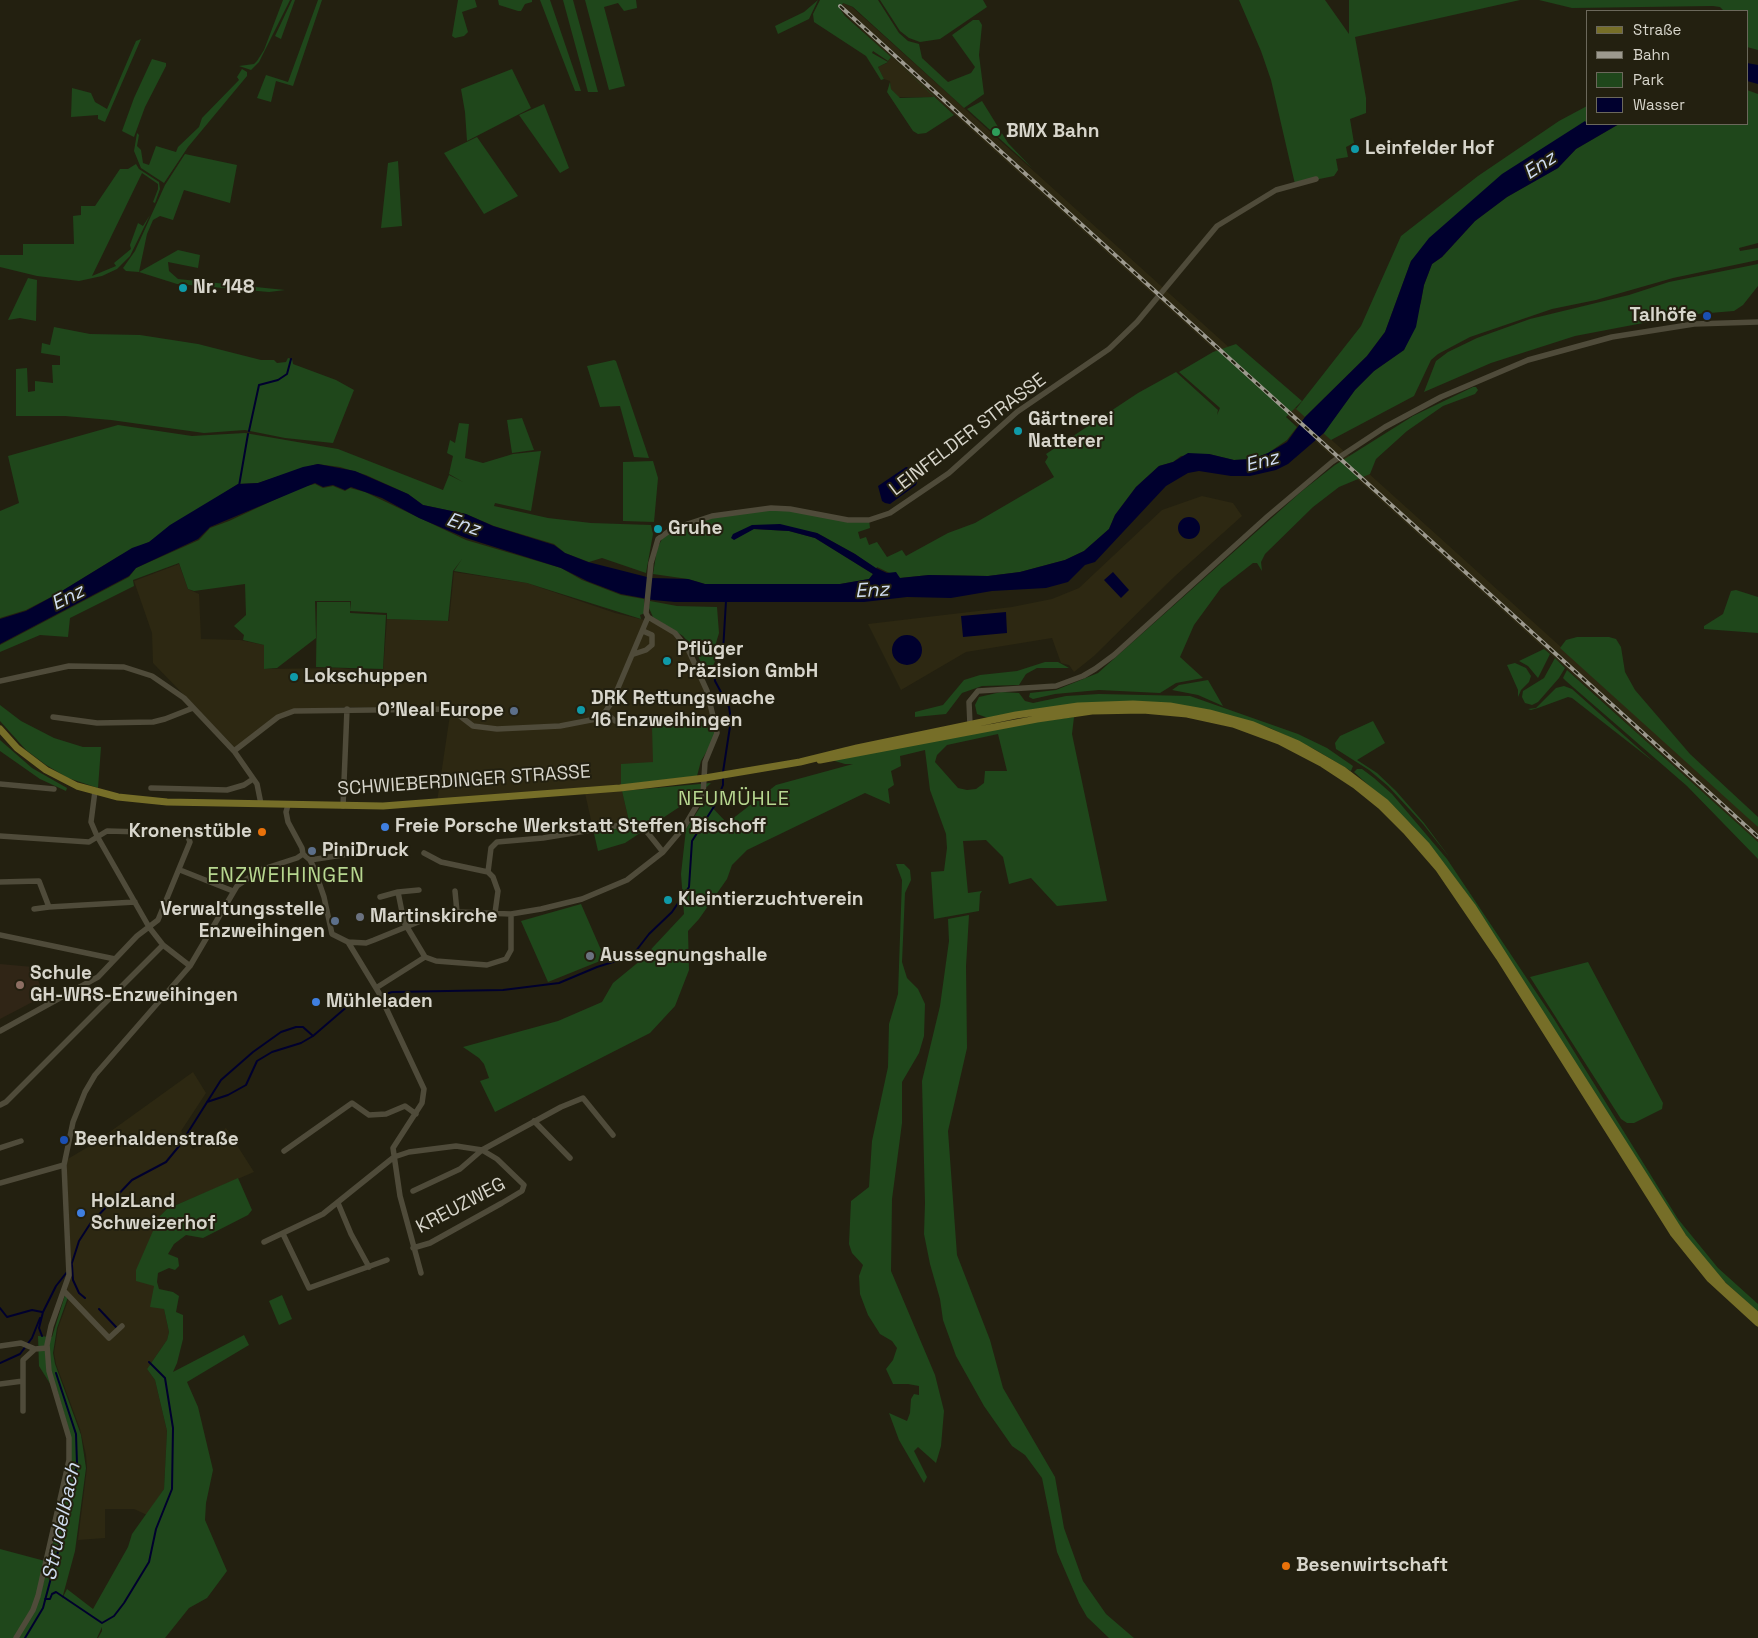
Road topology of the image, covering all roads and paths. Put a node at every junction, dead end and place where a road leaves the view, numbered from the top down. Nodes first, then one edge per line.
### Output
1 (1316, 179) dead end
2 (1758, 322) edge
3 (648, 617) junction
4 (643, 631) junction
5 (634, 654) junction
6 (0, 680) edge
7 (193, 708) junction
8 (346, 709) junction
9 (605, 712) junction
10 (53, 717) dead end
11 (668, 718) dead end
12 (0, 730) edge
13 (967, 730) junction
14 (234, 751) junction
15 (800, 762) junction
16 (705, 778) junction
17 (253, 779) junction
18 (0, 784) edge
19 (151, 788) dead end
20 (54, 789) dead end
21 (95, 791) junction
22 (261, 804) junction
23 (288, 805) junction
24 (343, 806) junction
25 (0, 836) edge
26 (97, 836) junction
27 (663, 852) junction
28 (424, 853) dead end
29 (303, 854) junction
30 (349, 854) dead end
31 (310, 860) junction
32 (180, 870) junction
33 (488, 872) junction
34 (0, 882) edge
35 (419, 890) dead end
36 (233, 891) junction
37 (455, 891) dead end
38 (398, 892) junction
39 (380, 897) dead end
40 (135, 902) junction
41 (49, 907) junction
42 (34, 909) dead end
43 (457, 912) junction
44 (495, 913) junction
45 (511, 914) junction
46 (149, 927) junction
47 (407, 927) junction
48 (0, 935) edge
49 (348, 942) junction
50 (163, 945) junction
51 (425, 957) junction
52 (115, 959) junction
53 (190, 966) junction
54 (378, 990) junction
55 (0, 1031) edge
56 (0, 1105) edge
57 (416, 1114) junction
58 (534, 1121) junction
59 (613, 1135) dead end
60 (21, 1141) dead end
61 (0, 1148) edge
62 (482, 1150) junction
63 (284, 1151) dead end
64 (394, 1158) junction
65 (570, 1158) dead end
66 (64, 1165) junction
67 (0, 1183) edge
68 (413, 1191) dead end
69 (338, 1203) junction
70 (283, 1234) junction
71 (264, 1242) dead end
72 (413, 1248) junction
73 (388, 1260) dead end
74 (369, 1267) junction
75 (421, 1273) dead end
76 (64, 1291) junction
77 (1758, 1316) edge
78 (1758, 1322) edge
79 (119, 1329) dead end
80 (0, 1346) edge
81 (33, 1348) junction
82 (47, 1348) junction
83 (22, 1381) junction
84 (0, 1384) edge
85 (23, 1411) dead end
86 (16, 1638) edge

1 - 3 street, LEINFELDER STRASSE
2 - 13 street
3 - 4 street
3 - 16 street
4 - 5 street
4 - 5 street
5 - 9 street
6 - 7 street
7 - 10 street
7 - 14 street
8 - 9 street
8 - 14 street
8 - 24 street
9 - 11 street
12 - 21 main road, SCHWIEBERDINGER STRASSE
13 - 15 main road, SCHWIEBERDINGER STRASSE
13 - 15 main road, SCHWIEBERDINGER STRASSE
13 - 77 main road
13 - 78 main road
14 - 17 street
15 - 16 main road, SCHWIEBERDINGER STRASSE
16 - 24 main road, SCHWIEBERDINGER STRASSE
16 - 27 street
17 - 19 street
17 - 22 street
18 - 20 street
21 - 22 main road, SCHWIEBERDINGER STRASSE
21 - 26 street
22 - 23 main road, SCHWIEBERDINGER STRASSE
23 - 24 main road, SCHWIEBERDINGER STRASSE
23 - 29 street
25 - 26 street
26 - 32 street
26 - 40 street
27 - 33 street
27 - 45 street
28 - 33 street
29 - 31 street
29 - 36 street
30 - 31 street
31 - 49 street
32 - 36 street
32 - 46 street
33 - 44 street
34 - 41 street
35 - 38 street
36 - 53 street
37 - 43 street
38 - 39 street
38 - 47 street
40 - 41 street
40 - 46 street
41 - 42 street
43 - 44 street
43 - 47 street
44 - 45 street
45 - 51 street
46 - 50 street
46 - 52 street
47 - 49 street
47 - 51 street
48 - 52 street
49 - 54 street
50 - 53 street
50 - 56 street
51 - 54 street
52 - 55 street
53 - 66 street
54 - 57 street
57 - 63 street
57 - 64 street
58 - 59 street
58 - 62 street
58 - 65 street
60 - 61 street
62 - 64 street, KREUZWEG
62 - 68 street
62 - 72 street, KREUZWEG
64 - 69 street
64 - 72 street
66 - 67 street
66 - 76 street
69 - 70 street
69 - 74 street
70 - 71 street
70 - 74 street
72 - 75 street
73 - 74 street
76 - 79 street
76 - 82 street
80 - 81 street
81 - 82 street
81 - 83 street
82 - 86 street
83 - 84 street
83 - 85 street

